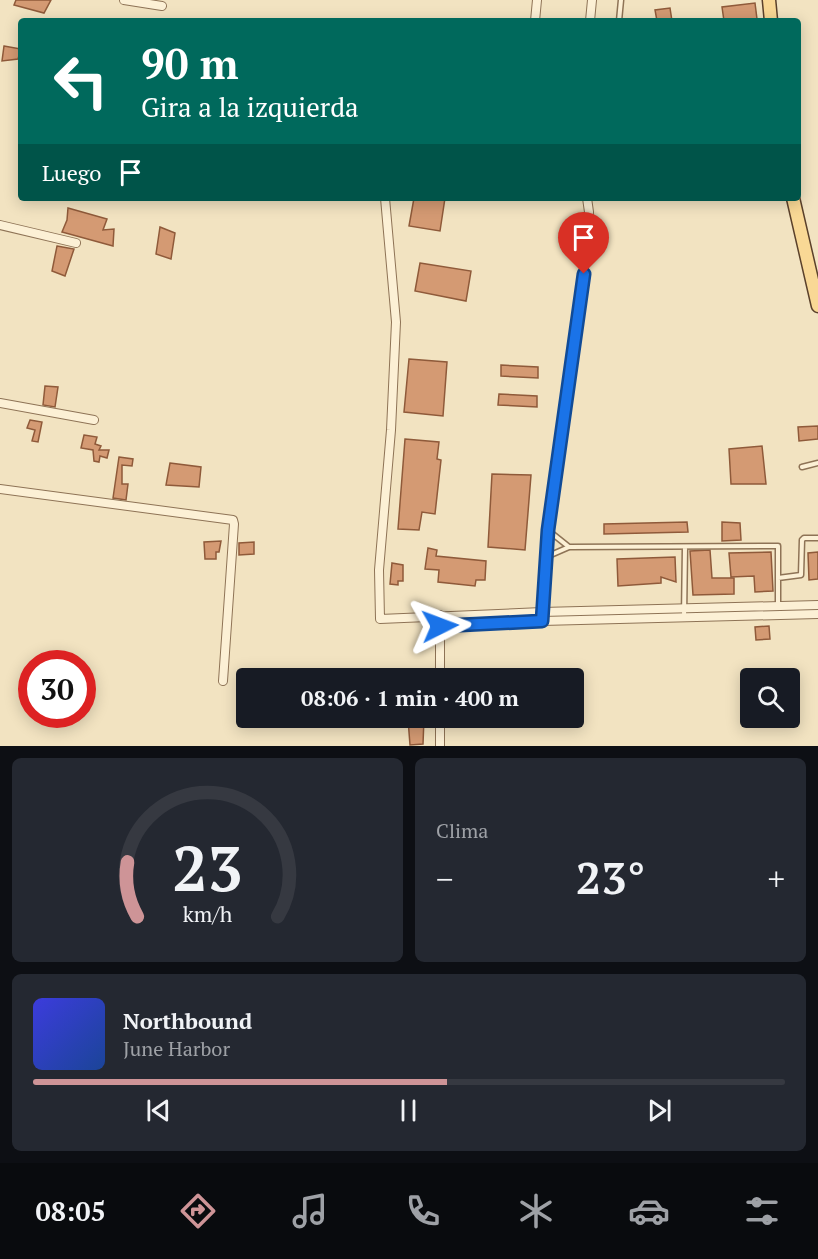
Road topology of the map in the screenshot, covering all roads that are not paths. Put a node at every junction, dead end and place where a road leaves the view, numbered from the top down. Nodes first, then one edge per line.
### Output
1 (124, 0) edge
2 (537, 0) edge
3 (592, 0) edge
4 (621, 0) edge
5 (769, 0) edge
6 (162, 6) dead end
7 (536, 18) edge
8 (590, 18) edge
9 (619, 18) edge
10 (771, 18) edge
11 (385, 201) edge
12 (588, 201) edge
13 (794, 201) edge
14 (0, 225) edge
15 (76, 243) dead end
16 (818, 306) edge
17 (0, 403) edge
18 (94, 420) dead end
19 (818, 463) edge
20 (802, 467) dead end
21 (0, 489) edge
22 (548, 530) junction
23 (818, 538) edge
24 (569, 547) junction
25 (685, 547) junction
26 (546, 557) junction
27 (778, 578) junction
28 (818, 605) edge
29 (685, 608) junction
30 (778, 611) junction
31 (542, 612) junction
32 (818, 614) edge
33 (440, 615) junction
34 (684, 617) junction
35 (542, 621) junction
36 (440, 626) junction
37 (440, 668) edge
38 (223, 681) dead end
39 (440, 728) edge
40 (440, 746) edge

1 - 6 street
2 - 7 street
3 - 8 street
4 - 9 lane
5 - 10 main road
11 - 33 street
12 - 22 street
13 - 16 main road
14 - 15 street
17 - 18 street
19 - 20 lane
21 - 38 street
22 - 24 lane
22 - 26 street
23 - 27 lane
24 - 25 lane
24 - 26 lane
25 - 27 lane
25 - 29 lane
26 - 31 street
27 - 30 lane
28 - 30 street
29 - 30 street
29 - 31 street
29 - 34 lane
30 - 32 street
30 - 34 street
31 - 33 street
31 - 35 street
33 - 36 street
34 - 35 street
35 - 36 street
36 - 37 street
39 - 40 street

